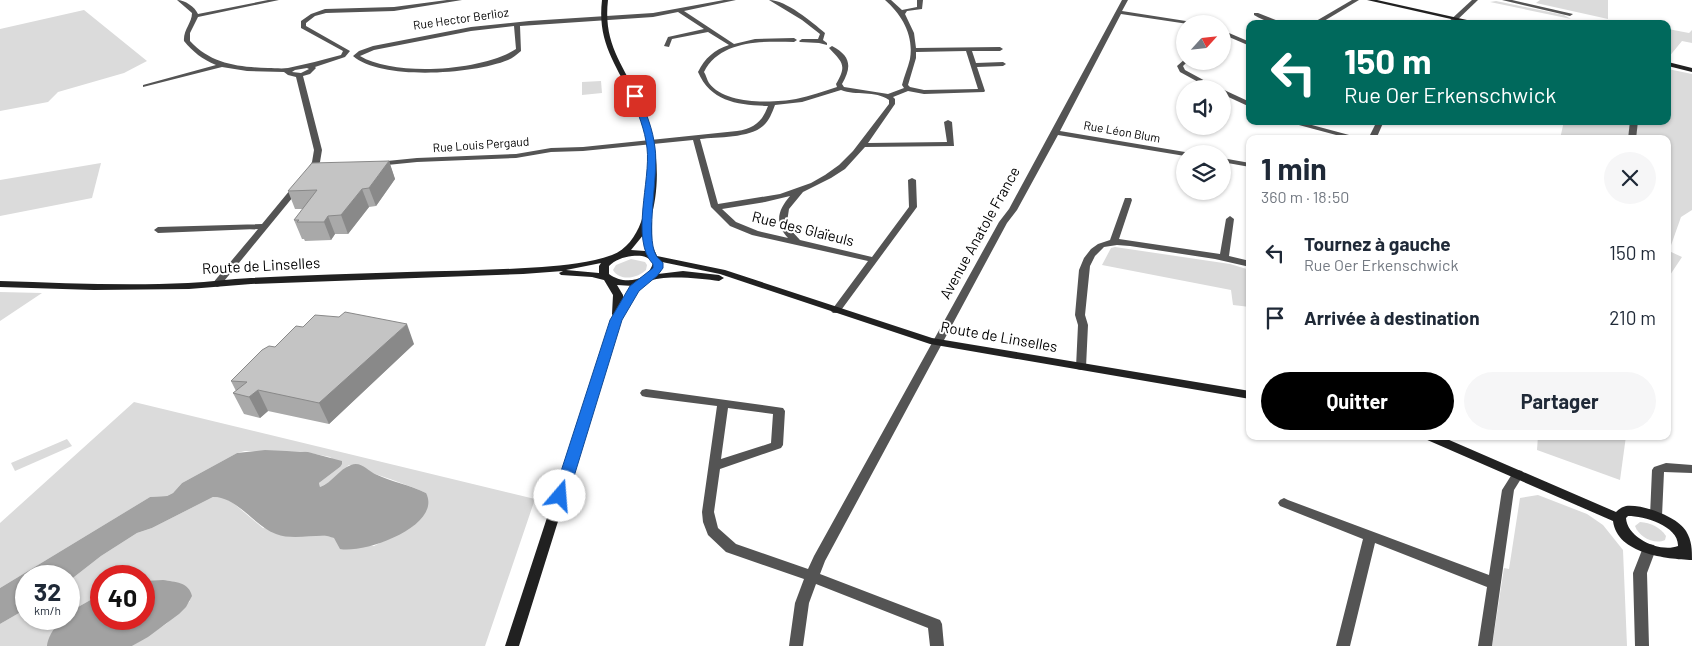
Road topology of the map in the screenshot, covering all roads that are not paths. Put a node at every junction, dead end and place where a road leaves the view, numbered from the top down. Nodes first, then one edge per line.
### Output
1 (180, 0) edge
2 (276, 0) edge
3 (459, 0) edge
4 (605, 0) edge
5 (733, 0) edge
6 (772, 0) edge
7 (888, 0) edge
8 (920, 0) edge
9 (1124, 0) edge
10 (1356, 0) edge
11 (1370, 0) edge
12 (1474, 0) edge
13 (1505, 0) edge
14 (896, 7) junction
15 (912, 9) junction
16 (680, 11) junction
17 (1118, 12) junction
18 (902, 14) junction
19 (1256, 14) dead end
20 (1570, 14) dead end
21 (196, 16) junction
22 (603, 18) junction
23 (1455, 18) junction
24 (1176, 20) edge
25 (1270, 20) edge
26 (1321, 20) edge
27 (1464, 20) edge
28 (516, 24) junction
29 (709, 30) junction
30 (1231, 36) edge
31 (794, 40) dead end
32 (802, 41) dead end
33 (820, 41) junction
34 (1246, 42) edge
35 (667, 46) dead end
36 (734, 46) junction
37 (968, 49) junction
38 (1000, 49) dead end
39 (913, 50) junction
40 (1003, 64) dead end
41 (222, 65) junction
42 (973, 65) junction
43 (1671, 65) edge
44 (311, 66) junction
45 (289, 70) junction
46 (1182, 70) edge
47 (1692, 70) edge
48 (299, 74) junction
49 (1200, 80) edge
50 (146, 86) dead end
51 (841, 88) junction
52 (908, 89) junction
53 (888, 96) junction
54 (1231, 96) edge
55 (1246, 103) edge
56 (772, 104) junction
57 (948, 122) dead end
58 (1303, 125) edge
59 (1055, 132) junction
60 (1345, 135) edge
61 (696, 138) junction
62 (650, 143) junction
63 (861, 145) junction
64 (1176, 152) edge
65 (1231, 162) edge
66 (366, 164) edge
67 (1246, 164) edge
68 (912, 180) dead end
69 (806, 187) junction
70 (1128, 200) dead end
71 (715, 207) junction
72 (648, 217) junction
73 (1230, 219) dead end
74 (265, 226) junction
75 (158, 230) dead end
76 (1114, 242) junction
77 (803, 244) junction
78 (616, 257) junction
79 (652, 257) junction
80 (1224, 257) junction
81 (874, 260) junction
82 (1246, 263) edge
83 (523, 271) junction
84 (607, 278) junction
85 (646, 279) junction
86 (750, 283) junction
87 (0, 284) edge
88 (216, 284) junction
89 (836, 312) junction
90 (616, 320) junction
91 (938, 343) junction
92 (1081, 367) junction
93 (646, 393) dead end
94 (1246, 394) edge
95 (723, 403) junction
96 (1439, 440) edge
97 (715, 466) junction
98 (1692, 469) edge
99 (1518, 474) junction
100 (1284, 503) dead end
101 (1656, 516) junction
102 (1618, 518) junction
103 (1678, 531) junction
104 (1371, 535) junction
105 (1692, 539) edge
106 (1649, 549) junction
107 (1677, 554) junction
108 (1692, 555) edge
109 (811, 576) junction
110 (1493, 583) junction
111 (512, 646) edge
112 (796, 646) edge
113 (937, 646) edge
114 (1343, 646) edge
115 (1485, 646) edge
116 (1642, 646) edge

1 - 21 street
2 - 21 street
3 - 44 street
4 - 22 street
5 - 16 street, Rue Hector Berlioz
6 - 33 street
7 - 14 street
8 - 15 street
9 - 17 street, Avenue Anatole France
10 - 26 street
11 - 23 street
12 - 23 street
13 - 20 street
14 - 15 street
14 - 18 street
15 - 18 street
16 - 22 street, Rue Hector Berlioz
16 - 29 street
17 - 24 street
17 - 59 street, Avenue Anatole France
18 - 39 street
19 - 25 street
21 - 41 street
22 - 28 street, Rue Hector Berlioz
22 - 62 street
23 - 27 street
28 - 28 street, Rue Hector Berlioz
29 - 35 street
29 - 36 street
30 - 34 street
31 - 36 street
32 - 33 street
33 - 51 street
36 - 56 street
37 - 38 street
37 - 39 street
37 - 42 street
39 - 52 street
40 - 42 street
41 - 45 street
41 - 50 street
42 - 52 street
43 - 47 street
44 - 45 street
44 - 48 street
45 - 48 street
46 - 49 street
48 - 74 street
51 - 53 street
51 - 56 street
52 - 53 street
53 - 63 street
54 - 55 street
56 - 61 street, Rue Louis Pergaud
57 - 63 street
58 - 60 street
59 - 64 street, Rue Léon Blum
59 - 91 street, Avenue Anatole France
61 - 62 street, Rue Louis Pergaud
61 - 71 street
62 - 66 street, Rue Louis Pergaud
62 - 72 street
63 - 69 street
65 - 67 street
68 - 81 street
69 - 71 street
69 - 77 street
70 - 76 street
71 - 77 street, Rue des Glaïeuls
72 - 78 street
72 - 79 street
73 - 80 street
74 - 75 street
74 - 88 street
76 - 80 street
76 - 92 street
77 - 81 street, Rue des Glaïeuls
78 - 79 street, Route de Linselles
78 - 83 street, Route de Linselles
78 - 84 street
79 - 85 street
79 - 86 street, Route de Linselles
80 - 82 street
81 - 89 street
83 - 84 street, Route de Linselles
83 - 88 street, Route de Linselles
84 - 85 street, Route de Linselles
84 - 90 street
85 - 86 street, Route de Linselles
85 - 90 street
86 - 89 street, Route de Linselles
87 - 88 street, Route de Linselles
89 - 91 street, Route de Linselles
90 - 111 street
91 - 92 street, Route de Linselles
91 - 109 street, Avenue Anatole France
92 - 94 street, Route de Linselles
93 - 95 street
95 - 97 street
95 - 97 street
96 - 99 street
97 - 109 street
98 - 101 street
99 - 102 street
99 - 110 street
100 - 104 street
101 - 102 street
101 - 103 street
102 - 106 street
103 - 105 street
103 - 107 street
104 - 110 street
104 - 114 street
106 - 107 street
106 - 116 street
107 - 108 street
109 - 112 street, Avenue Anatole France
109 - 113 street
110 - 115 street

